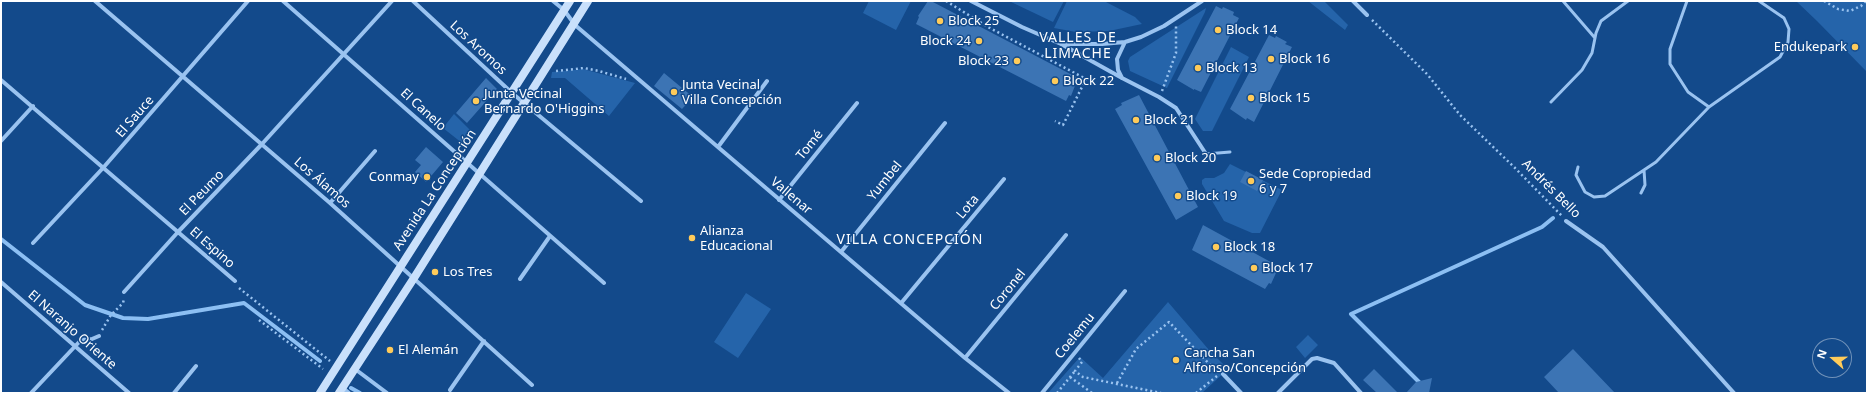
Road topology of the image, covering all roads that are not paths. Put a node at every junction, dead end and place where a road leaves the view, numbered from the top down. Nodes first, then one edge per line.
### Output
1 (95, 1) edge
2 (248, 1) edge
3 (283, 1) edge
4 (392, 1) edge
5 (414, 1) edge
6 (553, 1) edge
7 (570, 1) edge
8 (588, 1) edge
9 (971, 1) edge
10 (1202, 1) edge
11 (1353, 1) edge
12 (1564, 1) edge
13 (1628, 1) edge
14 (1687, 1) edge
15 (1759, 1) edge
16 (564, 10) junction
17 (1366, 15) road end
18 (575, 24) junction
19 (1595, 38) junction
20 (1125, 42) junction
21 (1060, 44) junction
22 (344, 54) junction
23 (183, 77) junction
24 (1122, 78) junction
25 (1, 80) edge
26 (767, 81) dead end
27 (512, 93) junction
28 (1551, 102) dead end
29 (525, 103) junction
30 (857, 103) dead end
31 (33, 106) junction
32 (1709, 107) junction
33 (946, 123) dead end
34 (1, 141) edge
35 (262, 144) junction
36 (718, 148) junction
37 (375, 151) dead end
38 (1230, 152) dead end
39 (1206, 154) joint
40 (467, 162) junction
41 (1578, 166) dead end
42 (103, 168) junction
43 (1644, 170) junction
44 (480, 174) junction
45 (1004, 180) dead end
46 (1641, 193) dead end
47 (779, 200) junction
48 (641, 201) dead end
49 (330, 203) junction
50 (1566, 220) road end
51 (178, 232) junction
52 (1066, 235) dead end
53 (550, 236) junction
54 (33, 243) dead end
55 (841, 252) junction
56 (401, 266) junction
57 (414, 278) junction
58 (520, 279) dead end
59 (235, 281) road end
60 (1, 282) edge
61 (604, 283) dead end
62 (1125, 291) dead end
63 (124, 292) road end
64 (902, 302) junction
65 (99, 336) road end
66 (484, 341) junction
67 (75, 346) junction
68 (965, 358) junction
69 (196, 366) dead end
70 (355, 369) junction
71 (1224, 374) road end
72 (532, 385) dead end
73 (450, 390) dead end
74 (344, 391) edge
75 (31, 393) edge
76 (129, 393) edge
77 (174, 393) edge
78 (320, 393) edge
79 (387, 393) edge
80 (1009, 393) edge
81 (1042, 393) edge
82 (1241, 393) edge
83 (1278, 393) edge
84 (1361, 393) edge
85 (1734, 393) edge

1 - 23 street, Los Álamos
2 - 23 street, El Sauce
3 - 22 street, El Canelo
4 - 22 street, El Peumo
5 - 27 street, Los Aromos
6 - 16 street, Vallenar
7 - 16 street, Avenida La Concepción
8 - 18 street
9 - 21 street
10 - 20 street
11 - 17 street
12 - 19 lane
13 - 19 lane
14 - 32 lane
15 - 32 lane
16 - 18 street, Vallenar
16 - 27 street, Avenida La Concepción
18 - 29 street
18 - 36 street, Vallenar
19 - 28 lane
20 - 21 street
20 - 24 street
21 - 24 street
22 - 35 street, El Peumo
22 - 40 street, El Canelo
23 - 35 street, Los Álamos
23 - 42 street, El Sauce
24 - 39 street
25 - 31 street, El Espino
26 - 36 street
27 - 29 street, Los Aromos
27 - 40 street, Avenida La Concepción
29 - 44 street
29 - 48 street, Los Aromos
30 - 47 street, Tomé
31 - 34 street
31 - 42 street, El Espino
32 - 43 lane
33 - 55 street, Yumbel
35 - 49 street, Los Álamos
35 - 51 street, El Peumo
36 - 47 street, Vallenar
37 - 49 street
38 - 39 lane
40 - 44 street, El Canelo
40 - 56 street, Avenida La Concepción
41 - 43 lane
42 - 51 street, El Espino
42 - 54 street, El Sauce
43 - 46 lane
44 - 53 street, El Canelo
44 - 57 street
45 - 64 street, Lota
47 - 55 street, Vallenar
49 - 56 street, Los Álamos
50 - 85 street, Andrés Bello
51 - 59 street, El Espino
51 - 63 street, El Peumo
52 - 68 street, Coronel
53 - 58 street
53 - 61 street, El Canelo
55 - 64 street, Vallenar
56 - 57 street, Los Álamos
56 - 78 street, Avenida La Concepción
57 - 66 street, Los Álamos
57 - 70 street
60 - 67 street, El Naranjo Oriente
62 - 81 street, Coelemu
64 - 68 street, Vallenar
65 - 67 street
66 - 72 street, Los Álamos
66 - 73 street
67 - 75 street
67 - 76 street, El Naranjo Oriente
68 - 80 street, Vallenar
69 - 77 street
70 - 74 street
70 - 79 street
71 - 82 street
83 - 84 street

